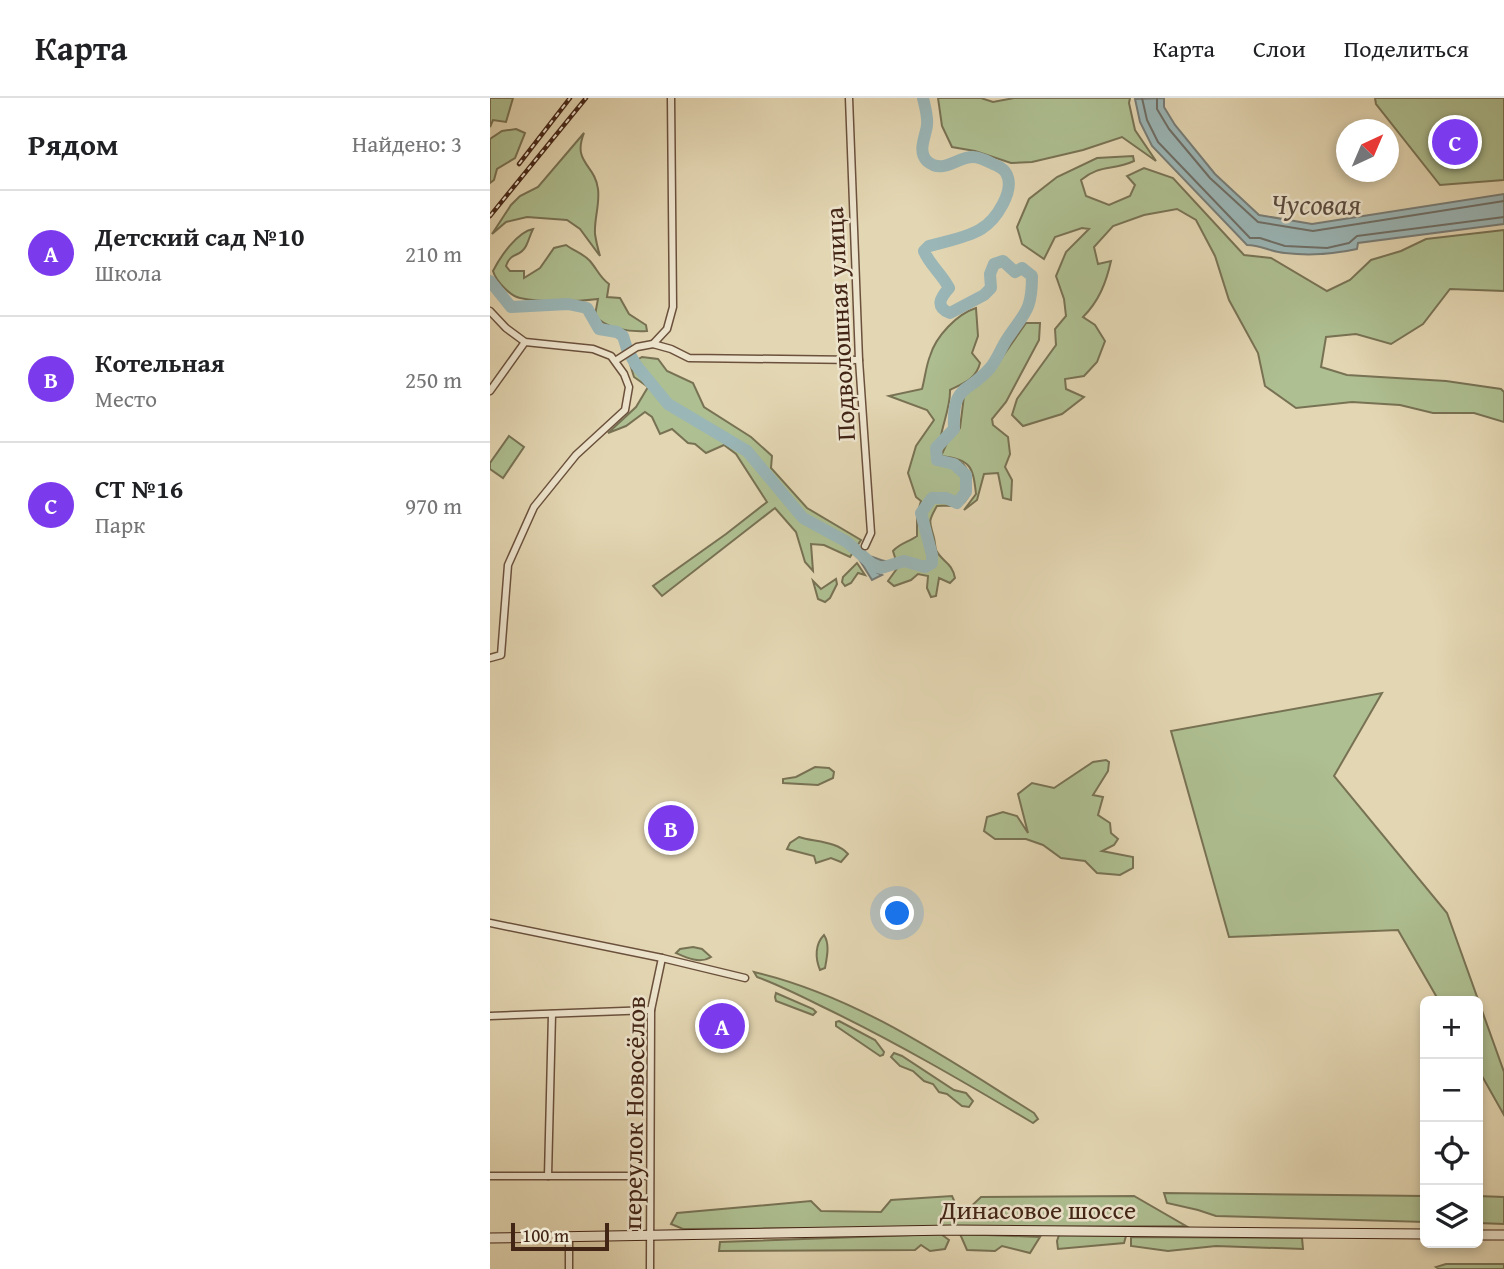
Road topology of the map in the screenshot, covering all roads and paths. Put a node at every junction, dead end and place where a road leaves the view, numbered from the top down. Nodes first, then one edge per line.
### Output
1 (671, 98) edge
2 (849, 98) edge
3 (490, 312) edge
4 (525, 342) junction
5 (653, 344) junction
6 (859, 360) junction
7 (615, 361) junction
8 (490, 391) edge
9 (865, 546) dead end
10 (490, 658) edge
11 (490, 923) edge
12 (662, 958) junction
13 (745, 978) dead end
14 (651, 1010) junction
15 (552, 1014) junction
16 (490, 1016) edge
17 (490, 1176) edge
18 (548, 1176) junction
19 (649, 1176) junction
20 (650, 1233) junction
21 (1420, 1234) edge
22 (1483, 1235) edge
23 (1504, 1235) edge
24 (569, 1237) junction
25 (490, 1238) edge
26 (569, 1269) edge
27 (650, 1269) edge

1 - 5 street
2 - 6 street, Подволошная улица
3 - 4 street
4 - 7 street
4 - 8 street
5 - 6 street
5 - 7 street
6 - 9 street, Подволошная улица
7 - 10 street
11 - 12 street
12 - 13 street
12 - 14 street, переулок Новосёлов
14 - 15 street
14 - 19 street, переулок Новосёлов
15 - 16 street
15 - 18 street
17 - 18 street
18 - 19 street
19 - 20 street, переулок Новосёлов
20 - 21 street, Динасовое шоссе
20 - 24 street, Динасовое шоссе
20 - 27 street, переулок Новосёлов
22 - 23 street
24 - 25 street, Динасовое шоссе
24 - 26 street

